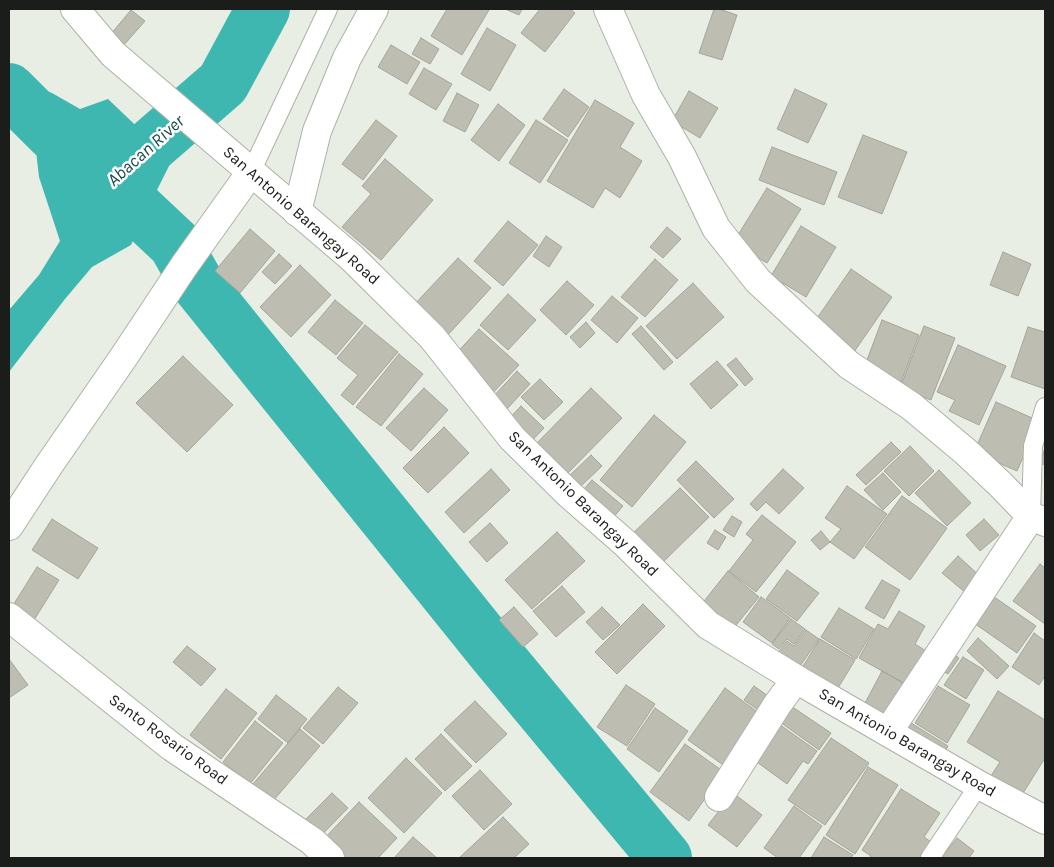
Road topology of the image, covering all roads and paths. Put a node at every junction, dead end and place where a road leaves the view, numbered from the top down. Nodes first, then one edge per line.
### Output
1 (75, 9) edge
2 (328, 9) edge
3 (374, 9) edge
4 (608, 9) edge
5 (244, 166) junction
6 (297, 212) junction
7 (1045, 408) edge
8 (1038, 519) edge
9 (9, 526) edge
10 (9, 617) edge
11 (796, 679) junction
12 (888, 732) junction
13 (979, 785) junction
14 (718, 797) dead end
15 (1045, 820) edge
16 (330, 858) edge
17 (930, 858) edge

1 - 5 street, San Antonio Barangay Road
2 - 5 lane
3 - 6 street
4 - 8 street
5 - 6 street, San Antonio Barangay Road
5 - 9 street
6 - 11 street, San Antonio Barangay Road
7 - 8 lane
8 - 12 street
10 - 16 street, Santo Rosario Road
11 - 12 street, San Antonio Barangay Road
11 - 14 street
12 - 13 street, San Antonio Barangay Road
13 - 15 street, San Antonio Barangay Road
13 - 17 lane

